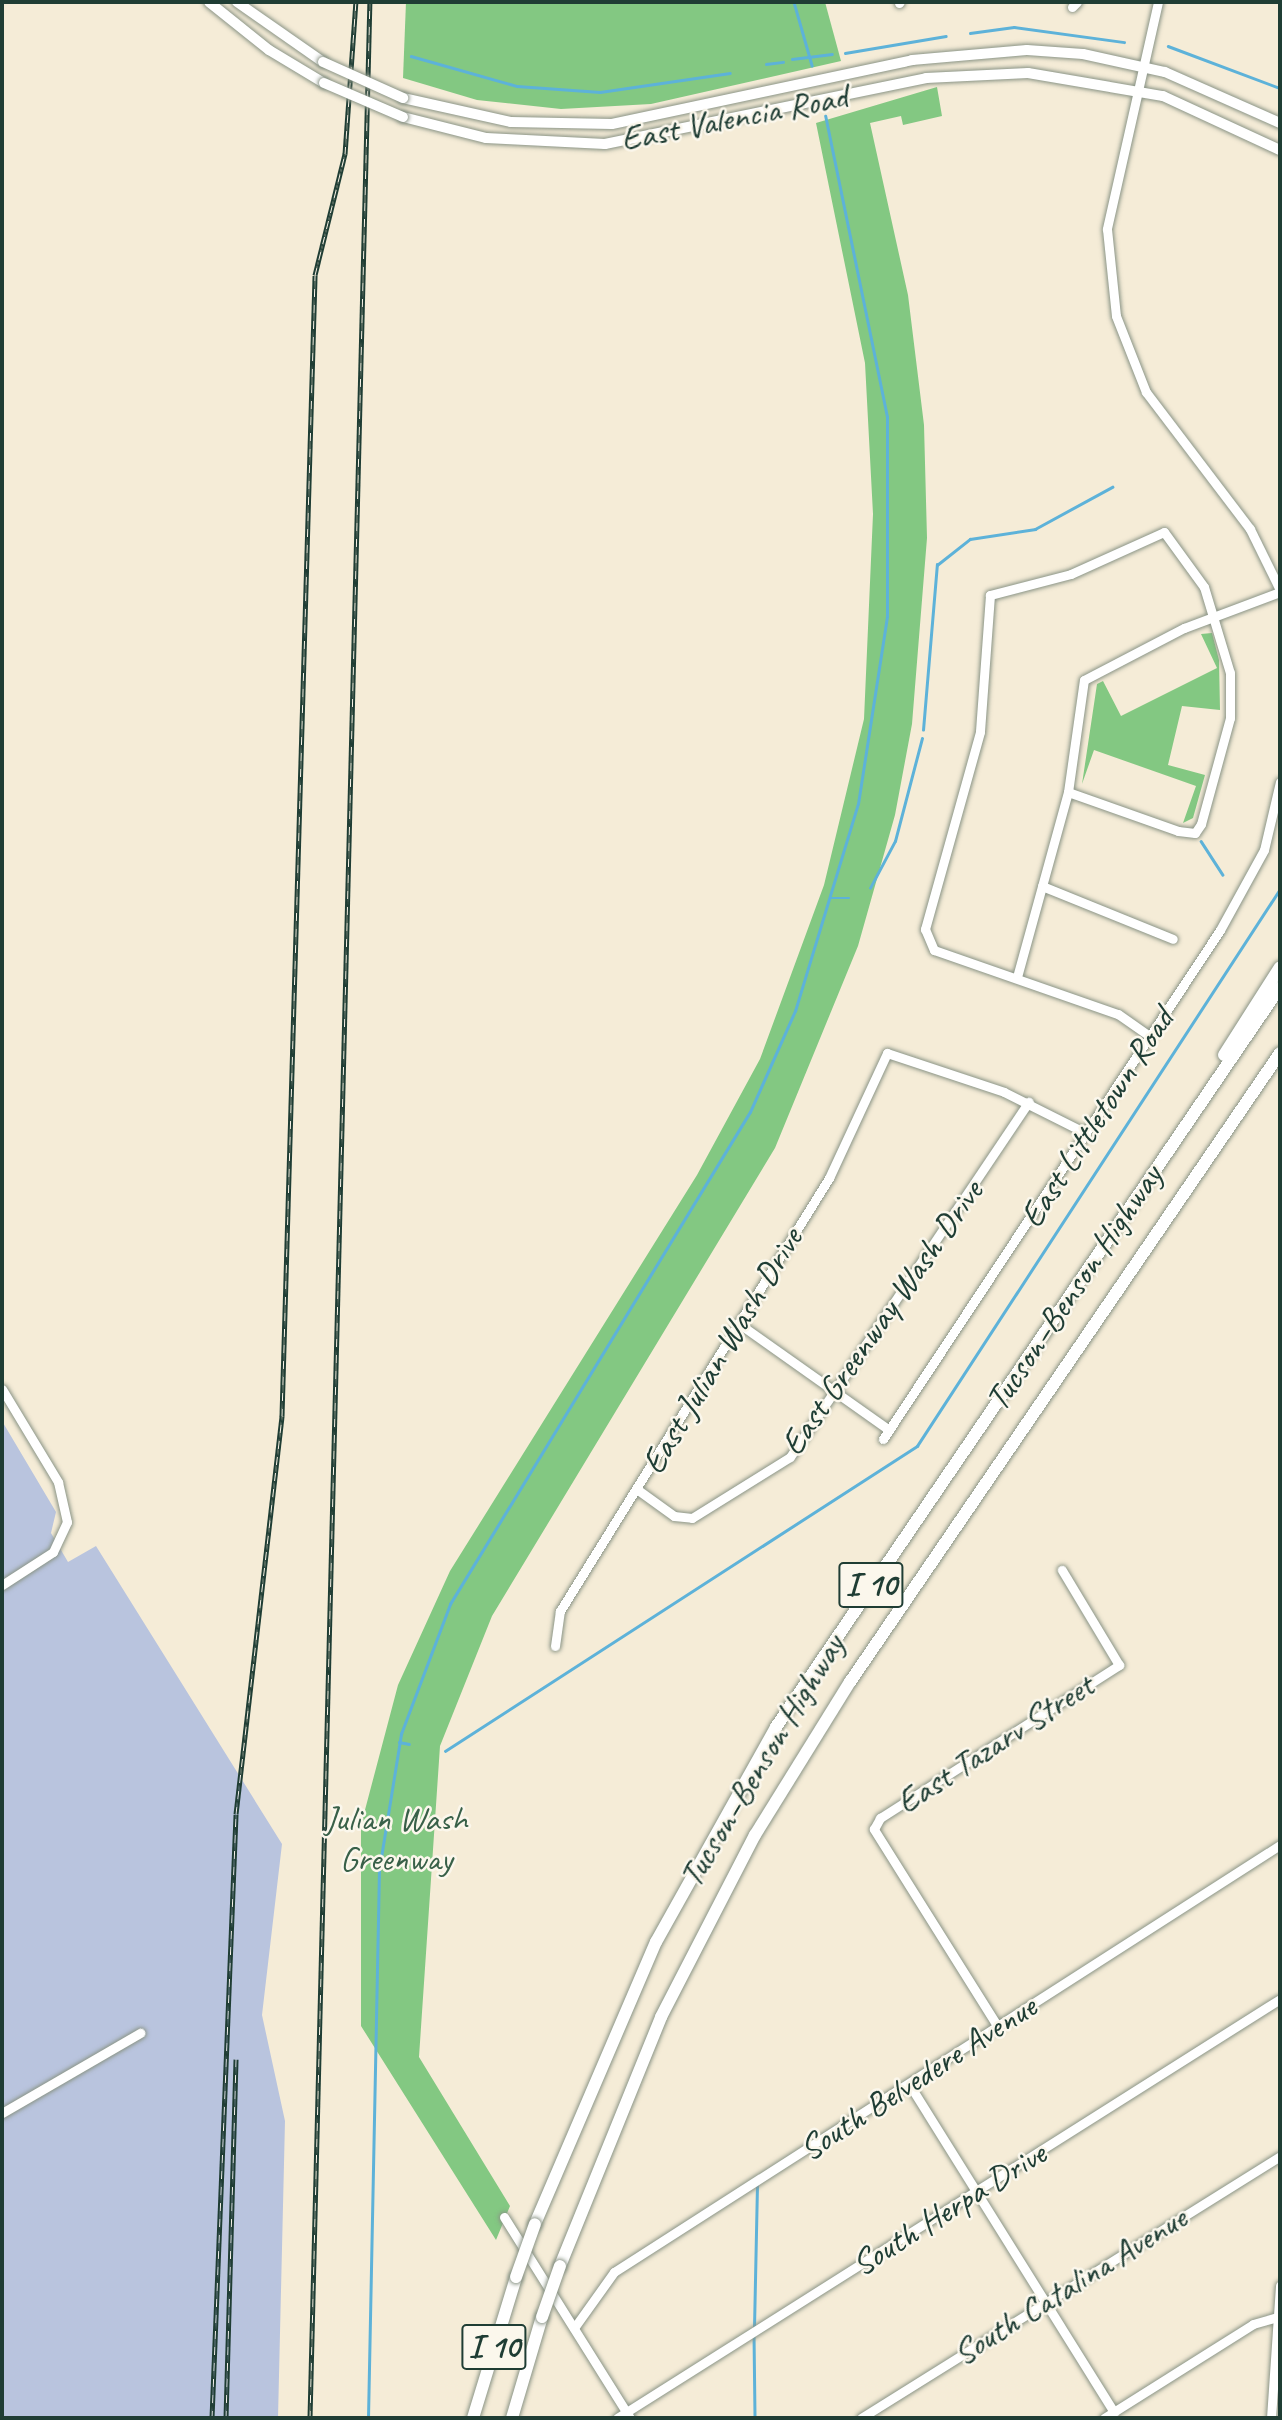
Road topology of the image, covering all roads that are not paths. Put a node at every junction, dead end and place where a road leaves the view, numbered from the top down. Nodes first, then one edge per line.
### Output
1 (209, 2) edge
2 (237, 2) edge
3 (1158, 2) edge
4 (1140, 65) junction
5 (1135, 88) junction
6 (1280, 123) edge
7 (1280, 150) edge
8 (1280, 591) edge
9 (1217, 618) junction
10 (1280, 782) edge
11 (1068, 792) junction
12 (1042, 886) junction
13 (1173, 939) dead end
14 (1280, 967) edge
15 (1017, 978) junction
16 (1280, 987) edge
17 (1150, 1036) junction
18 (1280, 1053) edge
19 (1280, 1061) edge
20 (1029, 1102) junction
21 (1241, 1110) junction
22 (1086, 1133) junction
23 (1085, 1272) junction
24 (738, 1323) junction
25 (2, 1389) edge
26 (836, 1393) junction
27 (889, 1430) junction
28 (883, 1439) dead end
29 (638, 1490) junction
30 (1062, 1570) dead end
31 (2, 1585) edge
32 (555, 1646) dead end
33 (1280, 1845) edge
34 (1280, 1999) edge
35 (998, 2027) junction
36 (140, 2033) dead end
37 (909, 2084) junction
38 (2, 2113) edge
39 (1280, 2156) edge
40 (976, 2191) junction
41 (504, 2217) dead end
42 (1280, 2284) edge
43 (1045, 2301) junction
44 (1278, 2317) junction
45 (574, 2328) junction
46 (1114, 2412) junction
47 (628, 2416) edge
48 (473, 2418) edge
49 (512, 2418) edge
50 (617, 2418) edge
51 (861, 2418) edge
52 (1104, 2418) edge
53 (1271, 2418) edge

1 - 5 main road, East Valencia Road, bridge
2 - 4 main road, East Valencia Road, bridge
3 - 4 street
4 - 5 street
4 - 6 main road, East Valencia Road
5 - 7 main road, East Valencia Road
5 - 8 street
8 - 9 street
9 - 11 street
9 - 11 street
9 - 15 street
10 - 17 street, East Littletown Road
11 - 12 street
12 - 13 street
12 - 15 street
14 - 23 highway
15 - 17 street
16 - 23 highway, Tucson–Benson Highway / I 10
17 - 22 street, East Littletown Road
18 - 21 highway, Tucson–Benson Highway / I 10
19 - 21 highway
20 - 22 street
20 - 24 street, East Julian Wash Drive
20 - 26 street, East Greenway Wash Drive
21 - 49 highway, Tucson–Benson Highway / I 10, bridge
22 - 27 street, East Littletown Road
23 - 48 highway, Tucson–Benson Highway / I 10, bridge
24 - 26 street
24 - 29 street, East Julian Wash Drive
25 - 31 street
26 - 27 street
26 - 29 street, East Greenway Wash Drive
27 - 28 street, East Littletown Road
29 - 32 street, East Julian Wash Drive
30 - 35 street, East Tazarv Street
33 - 35 street, South Belvedere Avenue
34 - 40 street, South Herpa Drive
35 - 37 street, South Belvedere Avenue
36 - 38 street
37 - 40 street
37 - 45 street, South Belvedere Avenue
39 - 43 street, South Catalina Avenue
40 - 43 street
40 - 47 street, South Herpa Drive
41 - 45 street
42 - 44 street
43 - 46 street
43 - 51 street, South Catalina Avenue
44 - 46 street
44 - 53 street
45 - 47 street
46 - 52 street
47 - 50 street, South Herpa Drive

